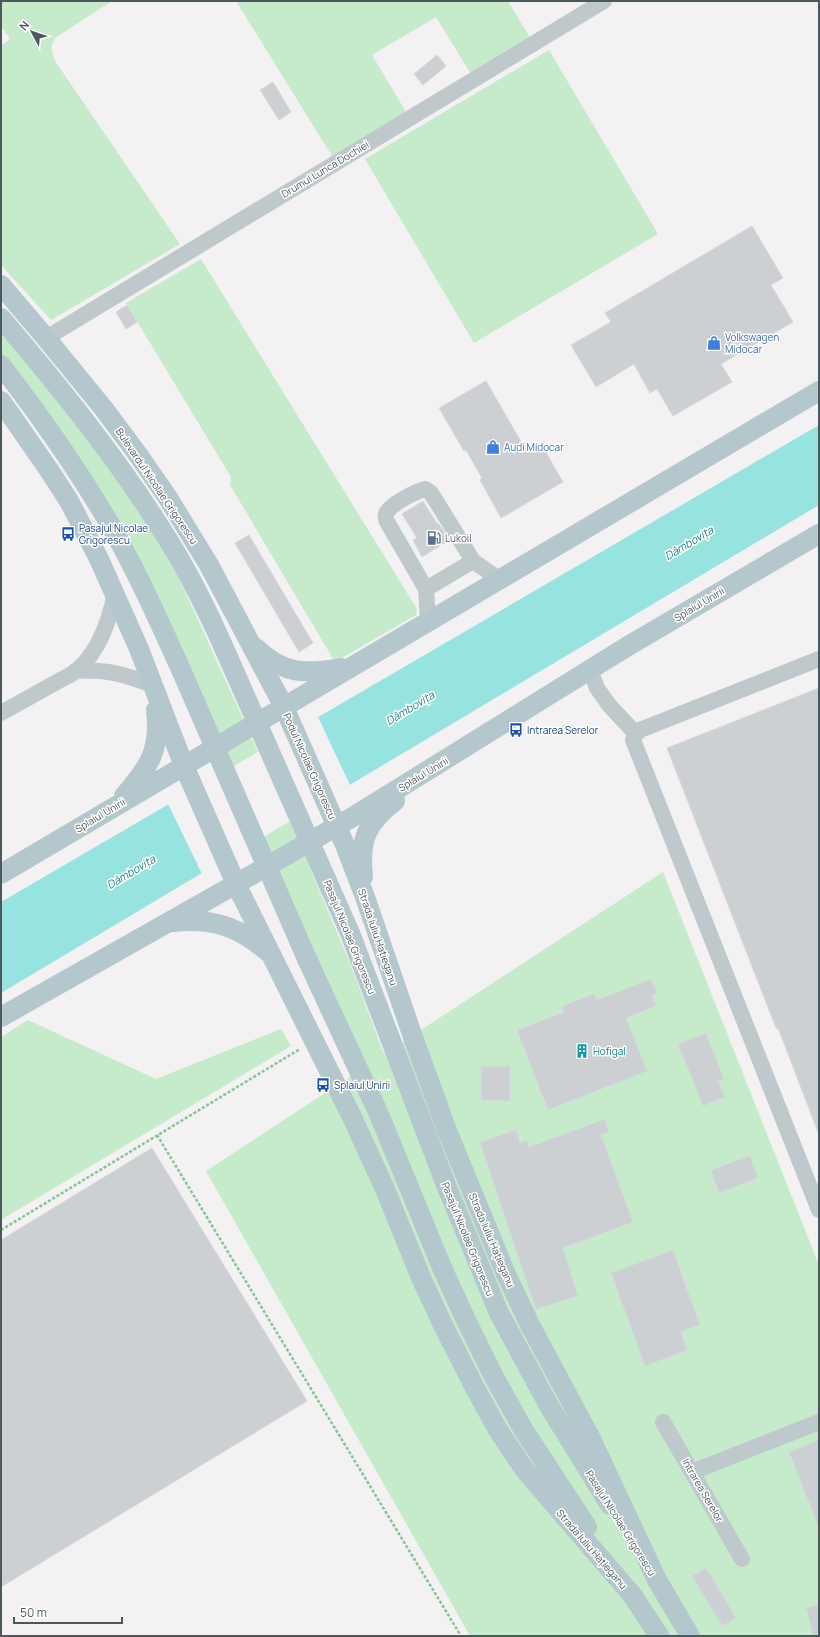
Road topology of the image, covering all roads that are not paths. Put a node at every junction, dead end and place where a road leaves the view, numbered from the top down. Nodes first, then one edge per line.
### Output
1 (604, 1) edge
2 (1, 285) edge
3 (1, 318) edge
4 (46, 338) junction
5 (1, 365) edge
6 (819, 391) edge
7 (1, 401) edge
8 (819, 534) edge
9 (473, 561) junction
10 (499, 579) junction
11 (426, 589) junction
12 (115, 593) junction
13 (428, 620) junction
14 (251, 644) junction
15 (819, 659) edge
16 (351, 666) junction
17 (590, 670) junction
18 (75, 671) junction
19 (152, 685) junction
20 (284, 707) junction
21 (1, 713) edge
22 (636, 734) junction
23 (184, 766) junction
24 (433, 768) junction
25 (116, 806) junction
26 (337, 826) junction
27 (1, 874) edge
28 (236, 884) junction
29 (365, 897) junction
30 (168, 922) junction
31 (271, 955) junction
32 (1, 1016) edge
33 (819, 1210) edge
34 (663, 1422) dead end
35 (819, 1422) edge
36 (692, 1472) junction
37 (742, 1558) dead end
38 (657, 1580) junction
39 (633, 1596) junction
40 (659, 1636) edge
41 (690, 1636) edge

1 - 4 street, Drumul Lunca Dochiei
2 - 4 main road, Bulevardul Nicolae Grigorescu
3 - 38 main road, Pasajul Nicolae Grigorescu, bridge
4 - 14 main road, Bulevardul Nicolae Grigorescu
5 - 39 main road, bridge
6 - 10 main road, Splaiul Unirii
7 - 12 main road
8 - 17 main road, Splaiul Unirii
9 - 10 street
9 - 11 street
9 - 11 street
10 - 13 main road, Splaiul Unirii
11 - 13 street
12 - 18 street
12 - 19 main road
13 - 16 main road, Splaiul Unirii
14 - 16 main road
14 - 20 main road, Bulevardul Nicolae Grigorescu
15 - 22 street
16 - 20 main road, Splaiul Unirii
17 - 22 street
17 - 24 main road, Splaiul Unirii
18 - 19 street
18 - 21 street
19 - 23 main road
19 - 25 main road
20 - 23 main road, Splaiul Unirii
20 - 26 main road, Podul Nicolae Grigorescu
22 - 33 street
23 - 25 main road, Splaiul Unirii
23 - 28 main road
24 - 26 main road, Splaiul Unirii
24 - 29 main road
25 - 27 main road, Splaiul Unirii
26 - 28 main road, Splaiul Unirii
26 - 29 main road, Strada Iuliu Hațieganu
28 - 30 main road, Splaiul Unirii
28 - 31 main road, Strada Iuliu Hațieganu
29 - 38 main road, Strada Iuliu Hațieganu
30 - 31 main road
30 - 32 main road, Splaiul Unirii
31 - 39 main road, Strada Iuliu Hațieganu
34 - 36 street, Intrarea Serelor
35 - 36 street
36 - 37 street, Intrarea Serelor
38 - 41 main road, Strada Iuliu Hațieganu
39 - 40 main road, Strada Iuliu Hațieganu

